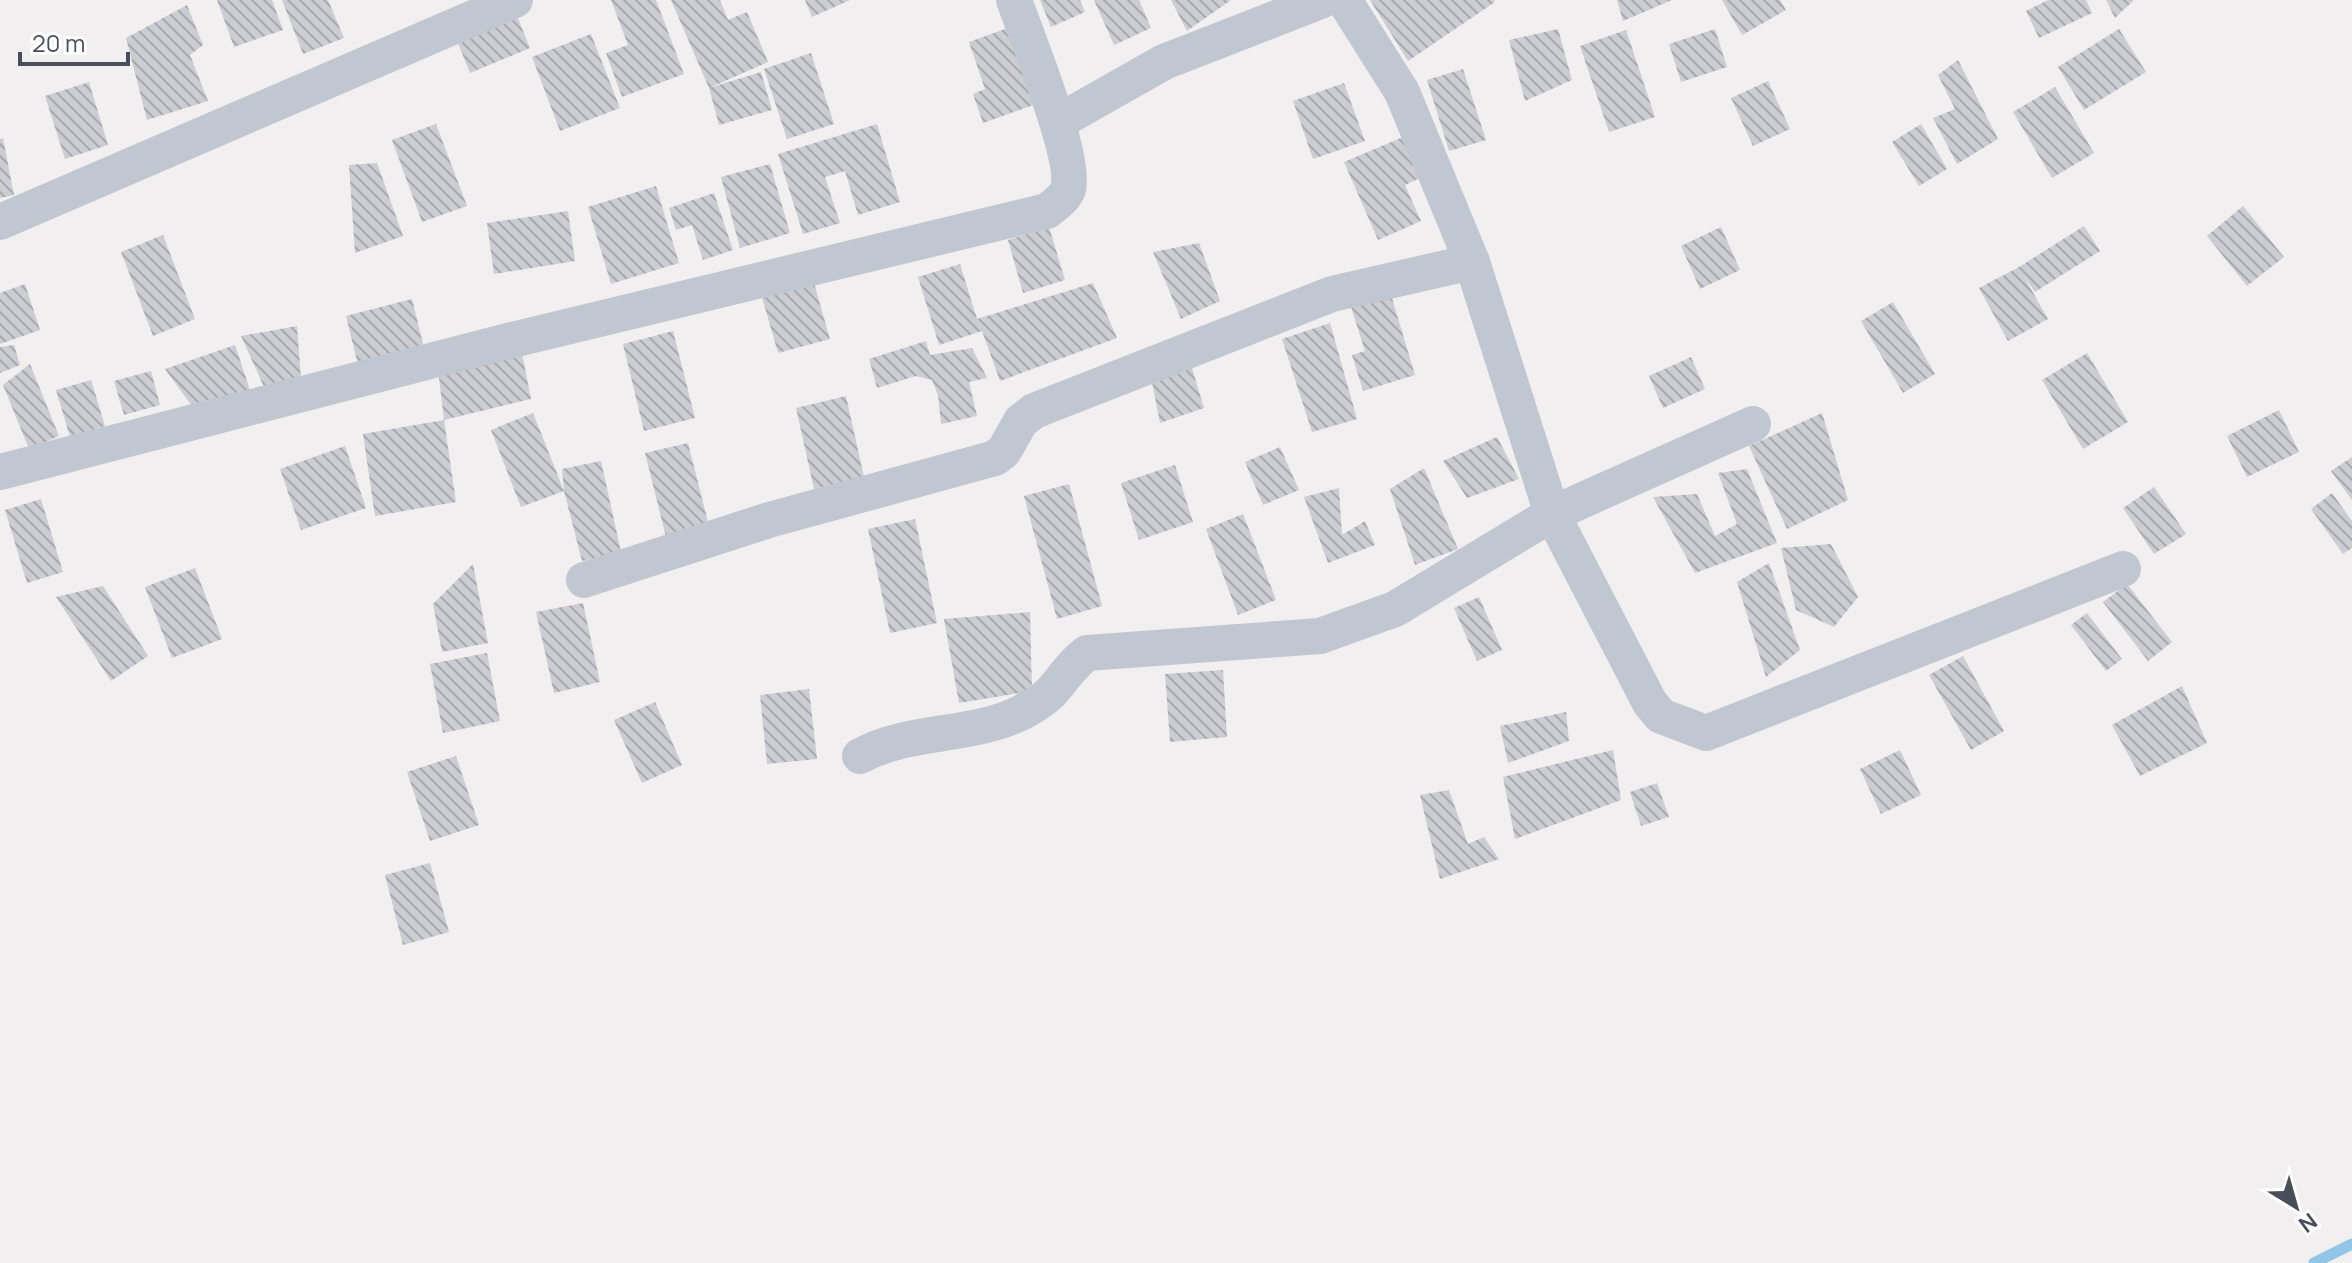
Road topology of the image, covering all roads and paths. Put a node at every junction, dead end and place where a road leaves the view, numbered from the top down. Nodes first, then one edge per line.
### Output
1 (515, 0) edge
2 (1014, 0) edge
3 (1323, 0) edge
4 (1344, 0) edge
5 (1058, 122) junction
6 (0, 222) edge
7 (1472, 262) junction
8 (1753, 424) dead end
9 (0, 472) edge
10 (1552, 514) junction
11 (2123, 569) dead end
12 (584, 580) dead end
13 (860, 756) dead end

1 - 6 street
2 - 5 street
3 - 5 street
4 - 7 street
5 - 9 street
7 - 10 street
7 - 12 street
8 - 10 street
10 - 11 street
10 - 13 street

